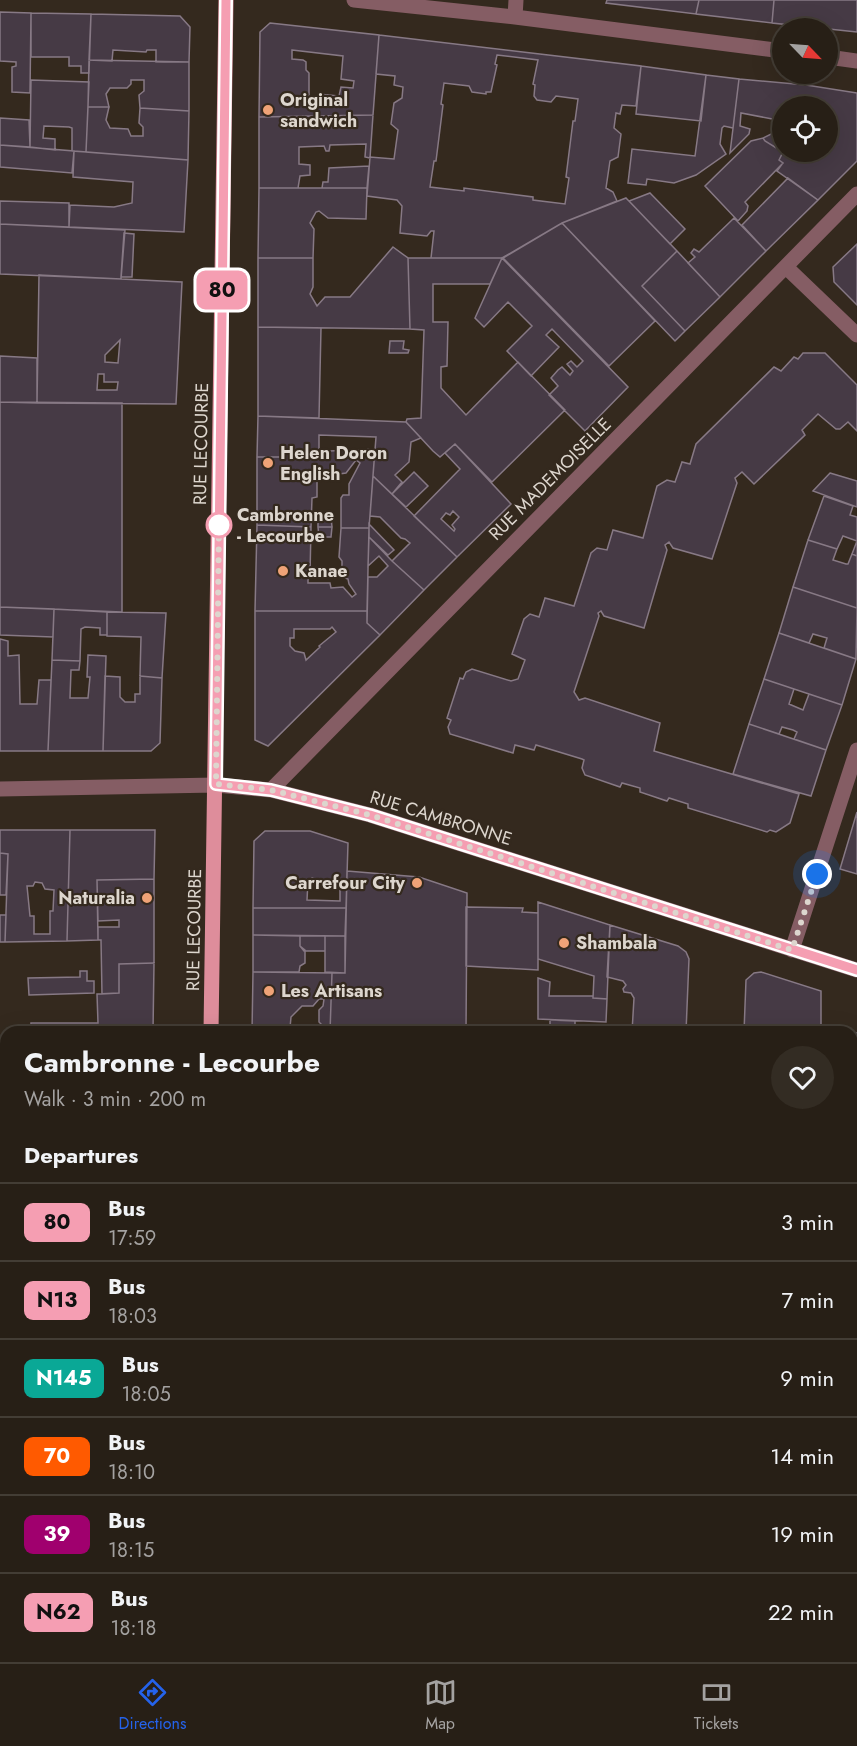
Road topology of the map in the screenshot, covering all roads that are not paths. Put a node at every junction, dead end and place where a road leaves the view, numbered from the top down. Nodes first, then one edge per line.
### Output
1 (226, 0) edge
2 (354, 0) edge
3 (516, 0) edge
4 (515, 17) junction
5 (772, 50) edge
6 (838, 58) edge
7 (857, 60) edge
8 (857, 194) edge
9 (786, 267) junction
10 (857, 335) edge
11 (857, 750) edge
12 (216, 784) junction
13 (0, 789) edge
14 (271, 790) junction
15 (792, 950) junction
16 (857, 970) edge
17 (211, 1026) edge

1 - 12 main road, RUE LECOURBE
2 - 4 street
3 - 4 street
4 - 5 street
6 - 7 street
8 - 9 street, RUE MADEMOISELLE
9 - 10 street
9 - 14 street, RUE MADEMOISELLE
11 - 15 street
12 - 13 street, RUE CAMBRONNE
12 - 14 street, RUE CAMBRONNE
12 - 17 main road, RUE LECOURBE
14 - 15 street, RUE CAMBRONNE
15 - 16 street, RUE CAMBRONNE

